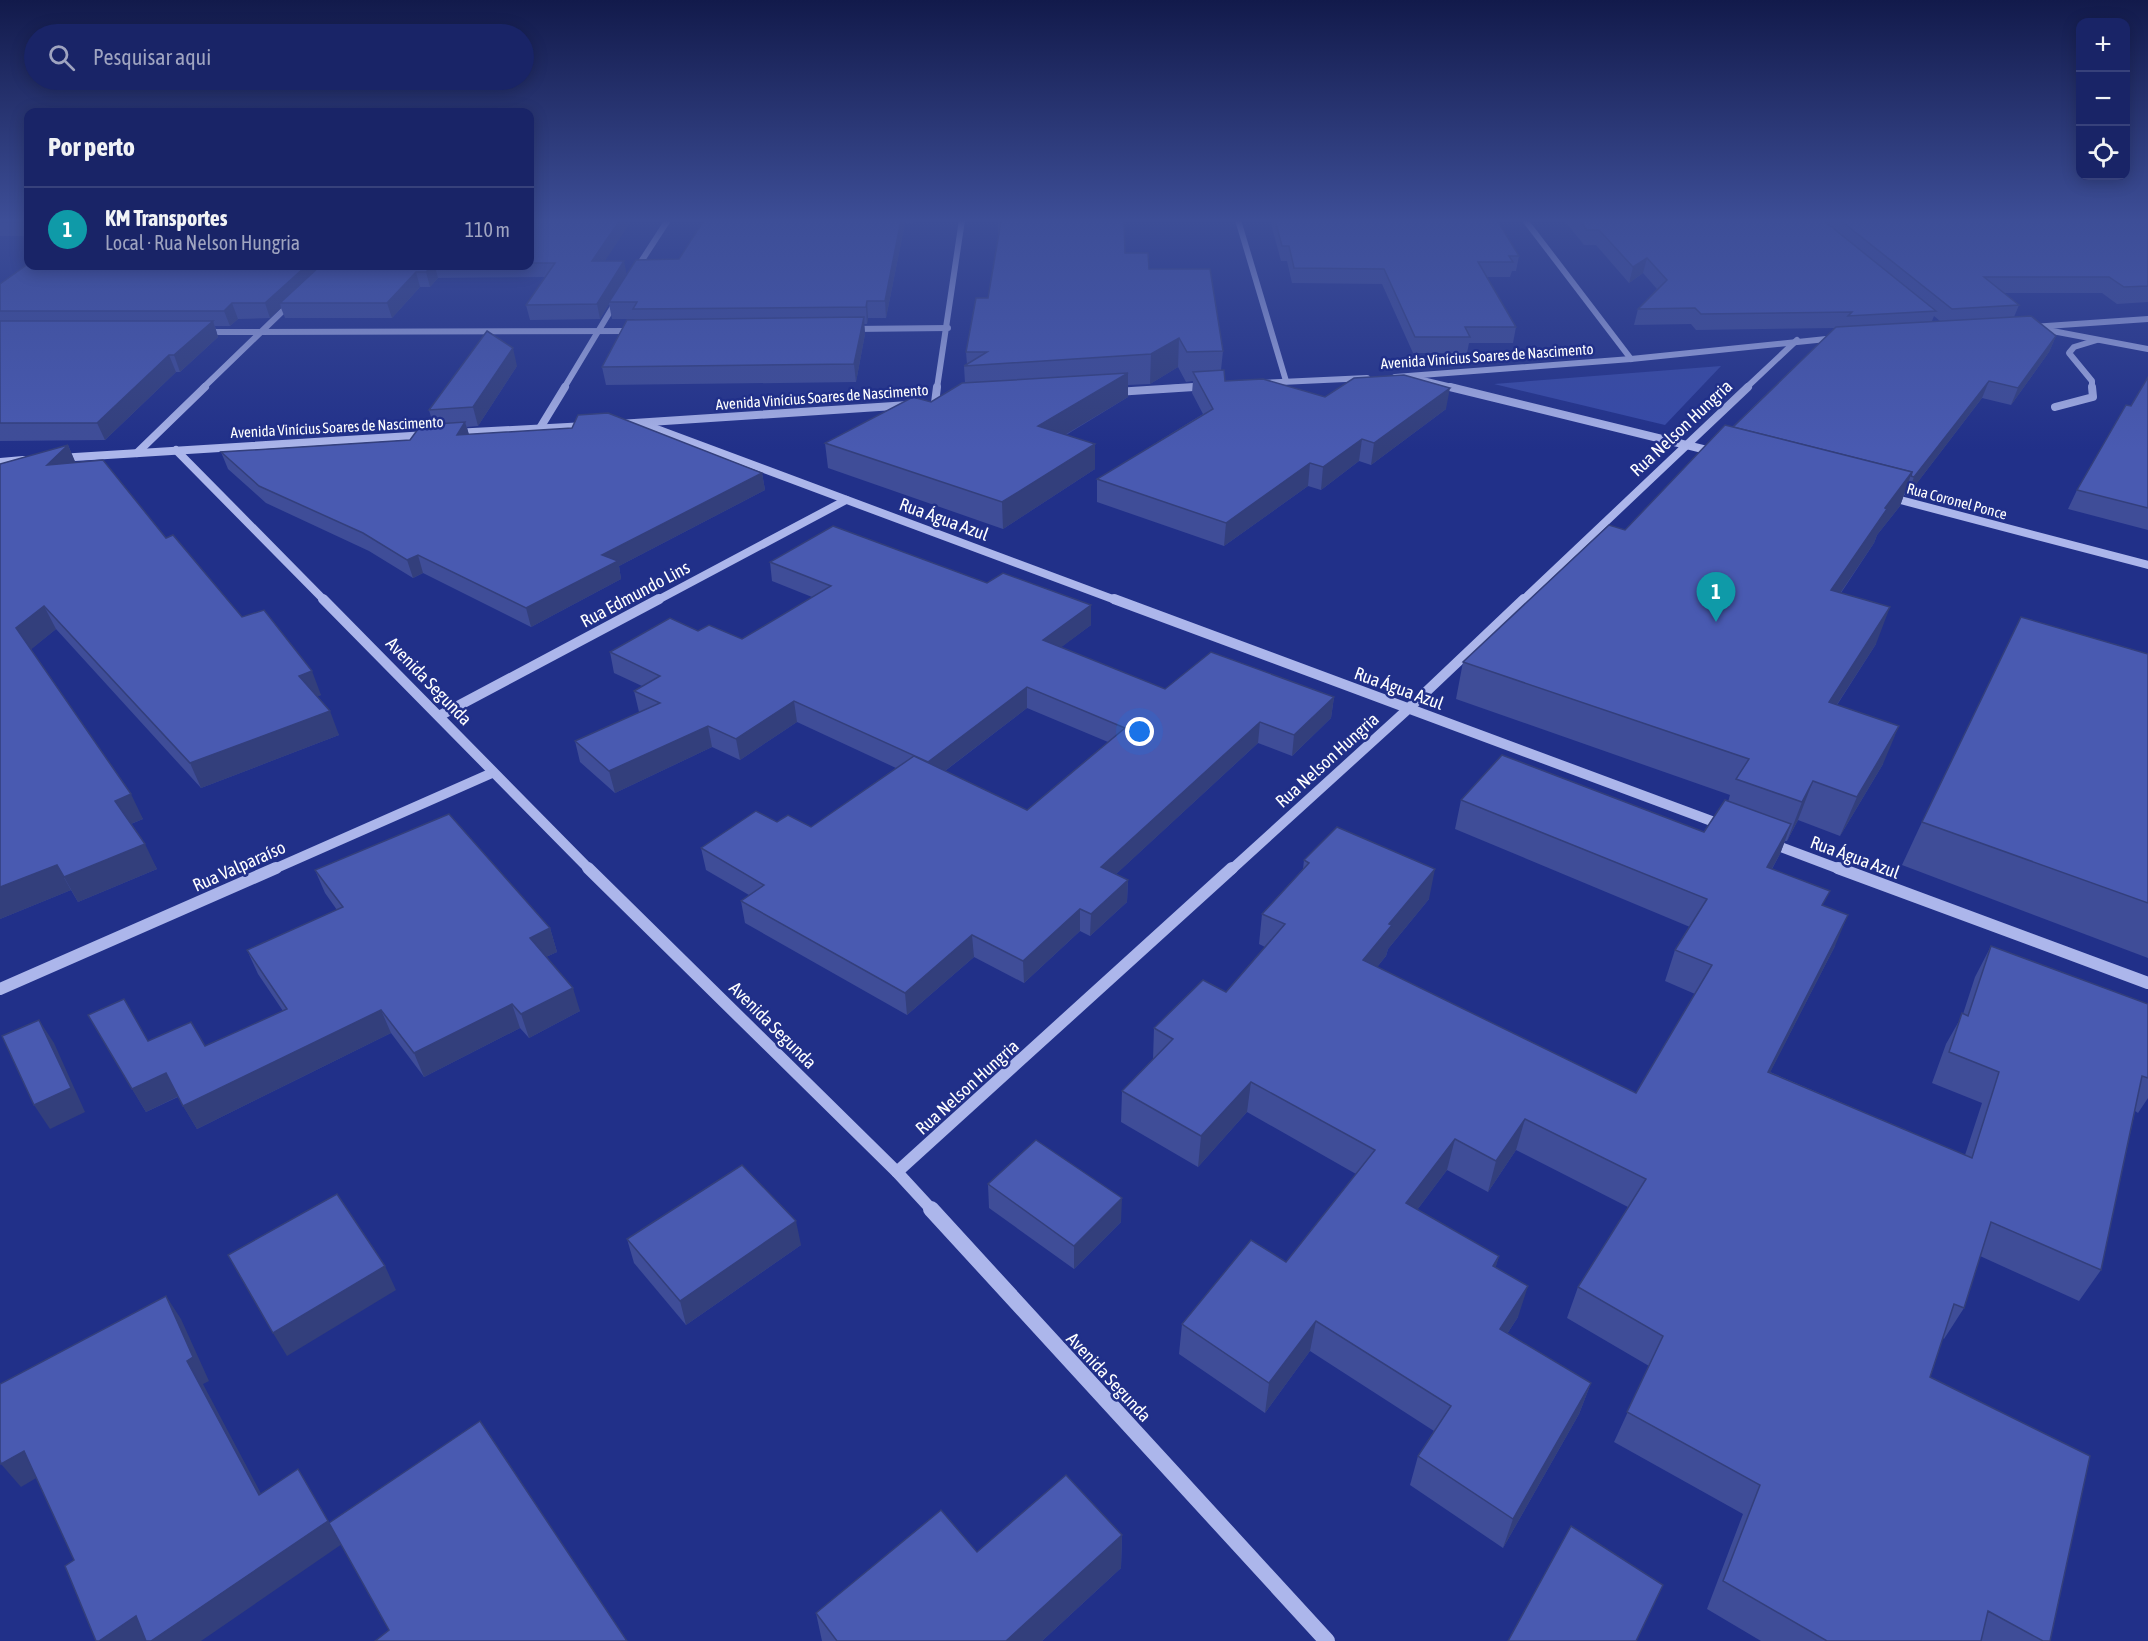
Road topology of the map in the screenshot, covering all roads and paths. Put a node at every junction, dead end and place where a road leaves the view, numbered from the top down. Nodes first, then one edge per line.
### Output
1 (298, 297) edge
2 (618, 297) edge
3 (952, 297) edge
4 (1261, 297) edge
5 (1583, 297) edge
6 (2148, 319) edge
7 (2021, 327) edge
8 (2032, 327) junction
9 (948, 328) junction
10 (842, 330) edge
11 (643, 331) edge
12 (201, 332) edge
13 (260, 332) junction
14 (596, 332) junction
15 (1843, 338) edge
16 (1797, 340) junction
17 (2097, 340) junction
18 (2148, 349) edge
19 (1631, 359) junction
20 (1409, 376) junction
21 (1387, 377) edge
22 (1376, 378) edge
23 (1286, 381) junction
24 (1252, 383) edge
25 (1218, 385) edge
26 (1105, 392) edge
27 (946, 402) edge
28 (935, 403) junction
29 (2055, 407) dead end
30 (640, 423) junction
31 (606, 424) edge
32 (595, 425) edge
33 (540, 428) junction
34 (446, 434) edge
35 (434, 435) edge
36 (1687, 444) junction
37 (176, 450) junction
38 (137, 453) junction
39 (1722, 453) edge
40 (46, 459) edge
41 (34, 460) edge
42 (0, 462) edge
43 (1883, 496) edge
44 (846, 500) junction
45 (2148, 565) edge
46 (1408, 709) junction
47 (440, 716) junction
48 (492, 773) junction
49 (1733, 829) edge
50 (1755, 838) edge
51 (2148, 983) edge
52 (0, 989) edge
53 (897, 1172) junction
54 (1327, 1641) edge

1 - 13 street
2 - 14 street
3 - 9 street
4 - 23 street
5 - 19 street
6 - 8 street
7 - 8 street
8 - 17 street
9 - 10 street
9 - 28 street
11 - 14 street
12 - 13 street
13 - 14 street
13 - 38 street
14 - 33 street
15 - 16 street, Avenida Vinícius Soares de Nascimento
16 - 19 street, Avenida Vinícius Soares de Nascimento
16 - 36 street, Rua Nelson Hungria
17 - 18 street
17 - 29 street
19 - 20 street, Avenida Vinícius Soares de Nascimento
20 - 21 street, Avenida Vinícius Soares de Nascimento
20 - 36 street
22 - 23 street, Avenida Vinícius Soares de Nascimento
23 - 24 street, Avenida Vinícius Soares de Nascimento
25 - 26 street
27 - 28 street, Avenida Vinícius Soares de Nascimento
28 - 30 street, Avenida Vinícius Soares de Nascimento
30 - 31 street, Avenida Vinícius Soares de Nascimento
30 - 44 street, Rua Água Azul
32 - 33 street, Avenida Vinícius Soares de Nascimento
33 - 34 street, Avenida Vinícius Soares de Nascimento
35 - 37 street, Avenida Vinícius Soares de Nascimento
36 - 39 street
36 - 46 street, Rua Nelson Hungria
37 - 38 street, Avenida Vinícius Soares de Nascimento
37 - 47 street, Avenida Segunda
38 - 40 street, Avenida Vinícius Soares de Nascimento
41 - 42 street
43 - 45 street, Rua Coronel Ponce
44 - 46 street, Rua Água Azul
44 - 47 street, Rua Edmundo Lins
46 - 49 street, Rua Água Azul
46 - 53 street, Rua Nelson Hungria
47 - 48 street, Avenida Segunda
48 - 52 street, Rua Valparaíso
48 - 53 street, Avenida Segunda
50 - 51 street, Rua Água Azul
53 - 54 street, Avenida Segunda

